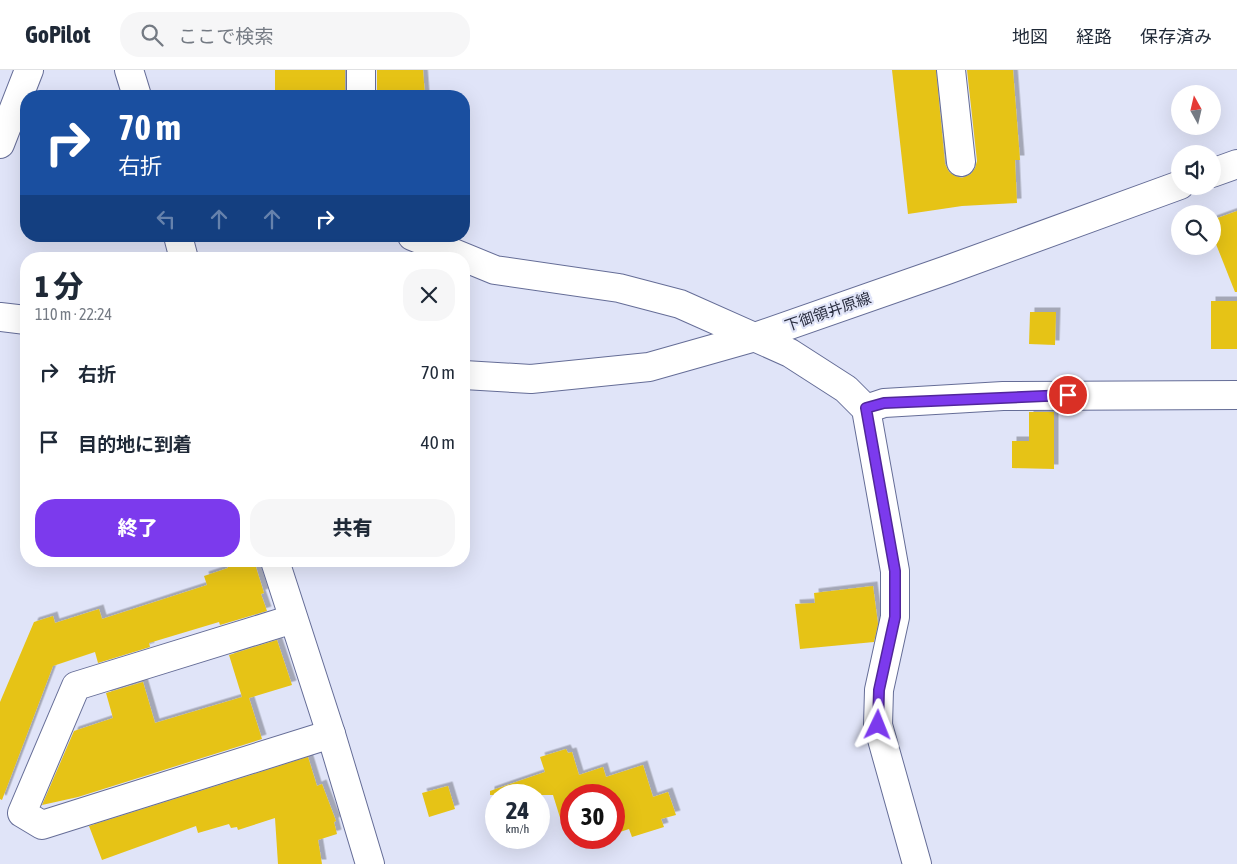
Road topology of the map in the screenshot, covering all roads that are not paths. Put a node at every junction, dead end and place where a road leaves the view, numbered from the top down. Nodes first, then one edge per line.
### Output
1 (29, 70) edge
2 (129, 70) edge
3 (361, 70) edge
4 (951, 70) edge
5 (21, 90) edge
6 (135, 90) edge
7 (361, 90) edge
8 (20, 93) edge
9 (0, 144) edge
10 (961, 162) dead end
11 (1237, 164) edge
12 (1221, 170) edge
13 (1171, 188) edge
14 (427, 242) edge
15 (451, 252) edge
16 (470, 260) edge
17 (0, 317) edge
18 (20, 319) edge
19 (755, 337) junction
20 (470, 375) edge
21 (1237, 395) edge
22 (866, 408) junction
23 (277, 567) edge
24 (293, 619) junction
25 (331, 734) junction
26 (370, 864) edge
27 (917, 864) edge

1 - 5 main road
2 - 6 main road
3 - 7 main road
4 - 10 main road
8 - 9 main road
11 - 12 main road
13 - 19 main road, 下御領井原線
14 - 15 main road
16 - 19 main road
17 - 18 main road
19 - 20 main road, 下御領井原線
19 - 22 main road
21 - 22 main road
22 - 27 main road
23 - 24 main road
24 - 25 main road
24 - 25 main road
25 - 26 main road

